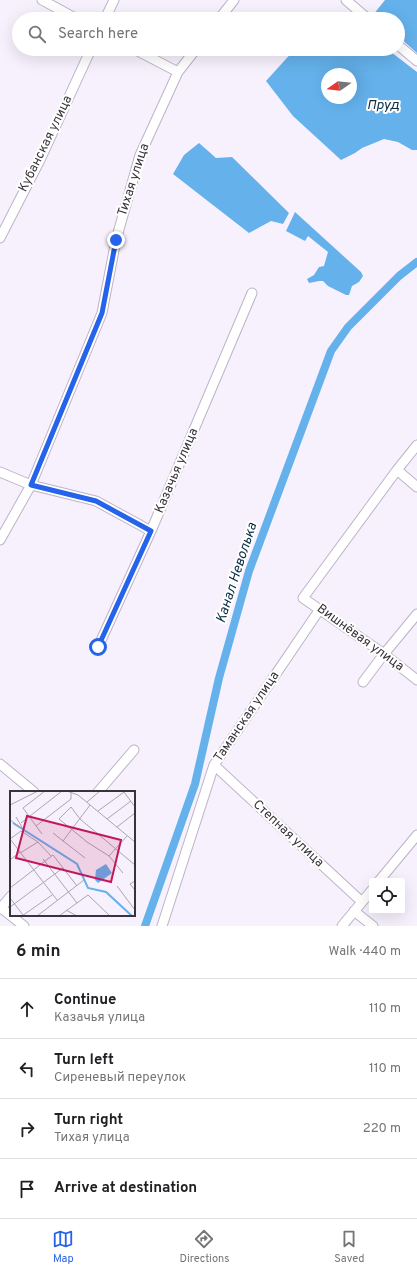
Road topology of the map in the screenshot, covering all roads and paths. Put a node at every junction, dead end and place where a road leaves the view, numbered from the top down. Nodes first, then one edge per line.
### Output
1 (42, 0) edge
2 (114, 0) edge
3 (234, 0) edge
4 (346, 0) edge
5 (64, 12) edge
6 (108, 12) edge
7 (225, 12) edge
8 (360, 12) edge
9 (405, 51) edge
10 (88, 56) edge
11 (147, 56) edge
12 (191, 56) edge
13 (417, 61) edge
14 (178, 72) junction
15 (0, 238) edge
16 (252, 293) dead end
17 (417, 445) edge
18 (397, 470) junction
19 (0, 472) edge
20 (31, 485) junction
21 (417, 487) edge
22 (151, 531) junction
23 (0, 540) edge
24 (320, 609) junction
25 (417, 614) edge
26 (98, 647) dead end
27 (384, 654) junction
28 (417, 680) edge
29 (362, 682) dead end
30 (134, 750) dead end
31 (0, 764) edge
32 (214, 765) junction
33 (33, 791) edge
34 (99, 791) edge
35 (417, 835) edge
36 (381, 878) edge
37 (369, 894) edge
38 (10, 897) edge
39 (362, 902) junction
40 (0, 908) edge
41 (354, 911) junction
42 (10, 916) edge
43 (11, 916) edge
44 (24, 926) edge
45 (162, 926) edge
46 (342, 926) edge
47 (373, 926) edge

1 - 5 street
2 - 6 street
3 - 7 street
4 - 8 street
9 - 13 street
10 - 15 street, Кубанская улица
11 - 14 street
12 - 14 street, Тихая улица
14 - 20 street, Тихая улица
16 - 22 street, Казачья улица
17 - 18 street
18 - 21 street
18 - 24 street, Вишнёвая улица
19 - 20 street
20 - 22 street
20 - 23 street, Тихая улица
22 - 26 street, Казачья улица
24 - 27 street, Вишнёвая улица
24 - 32 street, Таманская улица
25 - 27 street
27 - 28 street, Вишнёвая улица
27 - 29 street
30 - 34 street
31 - 33 street
32 - 39 street, Степная улица
32 - 45 street, Таманская улица
35 - 36 street
37 - 39 street
38 - 40 street
39 - 41 street
40 - 42 street
41 - 46 street
41 - 47 street
43 - 44 street

